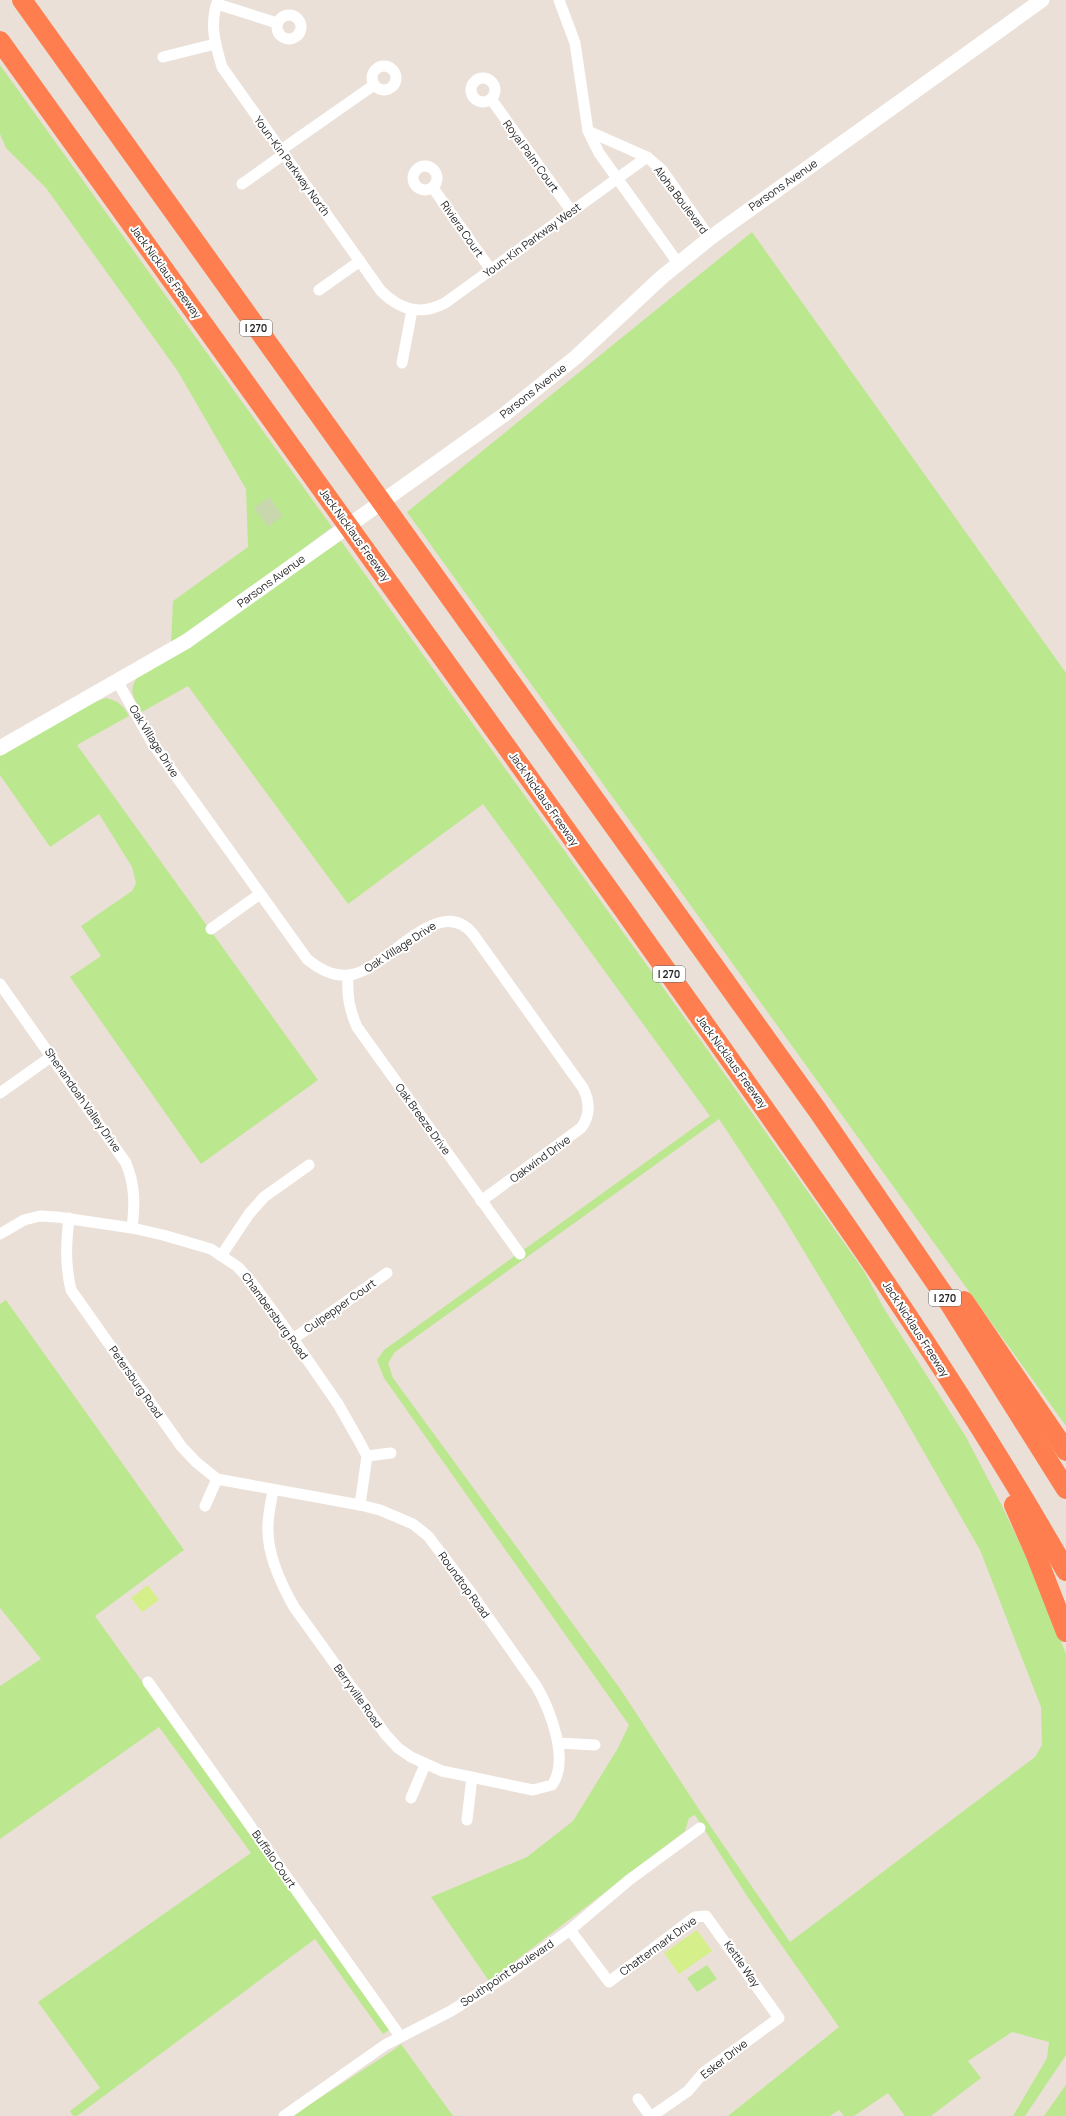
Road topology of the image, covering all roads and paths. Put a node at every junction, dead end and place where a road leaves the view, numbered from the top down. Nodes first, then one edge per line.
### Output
1 (22, 0) edge
2 (559, 0) edge
3 (1042, 0) edge
4 (217, 1) edge
5 (277, 23) dead end
6 (0, 41) edge
7 (215, 44) junction
8 (163, 57) dead end
9 (374, 85) dead end
10 (491, 99) dead end
11 (588, 131) junction
12 (282, 152) junction
13 (647, 157) junction
14 (617, 179) junction
15 (242, 184) dead end
16 (432, 188) dead end
17 (572, 212) junction
18 (710, 238) junction
19 (360, 261) junction
20 (678, 263) junction
21 (491, 270) junction
22 (318, 290) dead end
23 (412, 310) junction
24 (402, 363) dead end
25 (117, 681) junction
26 (0, 748) edge
27 (260, 894) junction
28 (211, 929) dead end
29 (348, 976) junction
30 (0, 984) edge
31 (52, 1056) junction
32 (0, 1093) edge
33 (589, 1110) joint
34 (818, 1111) junction
35 (309, 1165) dead end
36 (481, 1201) junction
37 (69, 1218) junction
38 (132, 1228) junction
39 (0, 1234) edge
40 (520, 1254) dead end
41 (221, 1256) junction
42 (387, 1273) dead end
43 (293, 1340) junction
44 (1019, 1383) junction
45 (963, 1400) junction
46 (1066, 1452) edge
47 (391, 1453) dead end
48 (367, 1456) junction
49 (1066, 1458) edge
50 (217, 1479) junction
51 (1066, 1489) edge
52 (273, 1490) junction
53 (360, 1505) junction
54 (205, 1506) dead end
55 (1066, 1571) edge
56 (1066, 1632) edge
57 (148, 1682) dead end
58 (558, 1743) junction
59 (595, 1745) dead end
60 (425, 1764) junction
61 (472, 1777) junction
62 (554, 1782) joint
63 (411, 1798) dead end
64 (467, 1820) dead end
65 (700, 1828) dead end
66 (702, 1915) joint
67 (570, 1930) junction
68 (779, 2018) joint
69 (400, 2036) junction
70 (638, 2099) dead end
71 (284, 2116) edge
72 (651, 2116) edge

1 - 34 highway, I 270
2 - 11 street
3 - 18 street, Parsons Avenue
4 - 5 street
4 - 7 street, Youn-Kin Parkway North
6 - 45 highway, Jack Nicklaus Freeway / I 270
7 - 8 street
7 - 12 street, Youn-Kin Parkway North
9 - 12 street
10 - 17 street, Royal Palm Court
11 - 13 street, Aloha Boulevard
11 - 14 street
12 - 15 street
12 - 19 street, Youn-Kin Parkway North
13 - 14 street, Youn-Kin Parkway West
13 - 18 street, Aloha Boulevard
14 - 17 street, Youn-Kin Parkway West
14 - 20 street
16 - 21 street, Riviera Court
17 - 21 street, Youn-Kin Parkway West
18 - 20 street, Parsons Avenue
19 - 22 street
19 - 23 street, Youn-Kin Parkway North
20 - 25 street, Parsons Avenue
21 - 23 street, Youn-Kin Parkway West
23 - 24 street
25 - 26 street, Parsons Avenue
25 - 27 street, Oak Village Drive
27 - 28 street
27 - 29 street, Oak Village Drive
29 - 33 street, Oak Village Drive
29 - 36 street, Oak Breeze Drive
30 - 31 street, Shenandoah Valley Drive
31 - 32 street
31 - 38 street, Shenandoah Valley Drive
33 - 36 street, Oakwind Drive
34 - 44 highway
34 - 51 highway, I 270
35 - 41 street
36 - 40 street, Oak Breeze Drive
37 - 38 street, Chambersburg Road
37 - 39 street, Chambersburg Road
37 - 50 street, Petersburg Road
38 - 41 street, Chambersburg Road
41 - 43 street, Chambersburg Road
42 - 43 street, Culpepper Court
43 - 48 street, Chambersburg Road
44 - 46 highway
44 - 49 highway
45 - 55 highway, Jack Nicklaus Freeway / I 270
45 - 56 highway
47 - 48 street
48 - 53 street
50 - 52 street, Petersburg Road
50 - 54 street
52 - 53 street, Roundtop Road
52 - 60 street, Berryville Road
53 - 58 street, Roundtop Road
57 - 69 street, Buffalo Court
58 - 59 street
58 - 62 street, Roundtop Road
60 - 61 street, Berryville Road
60 - 63 street
61 - 62 street, Berryville Road
61 - 64 street
65 - 67 street, Southpoint Boulevard
66 - 67 street, Chattermark Drive
66 - 68 street, Kettle Way
67 - 69 street, Southpoint Boulevard
68 - 72 street, Esker Drive
69 - 71 street, Southpoint Boulevard
70 - 72 street

